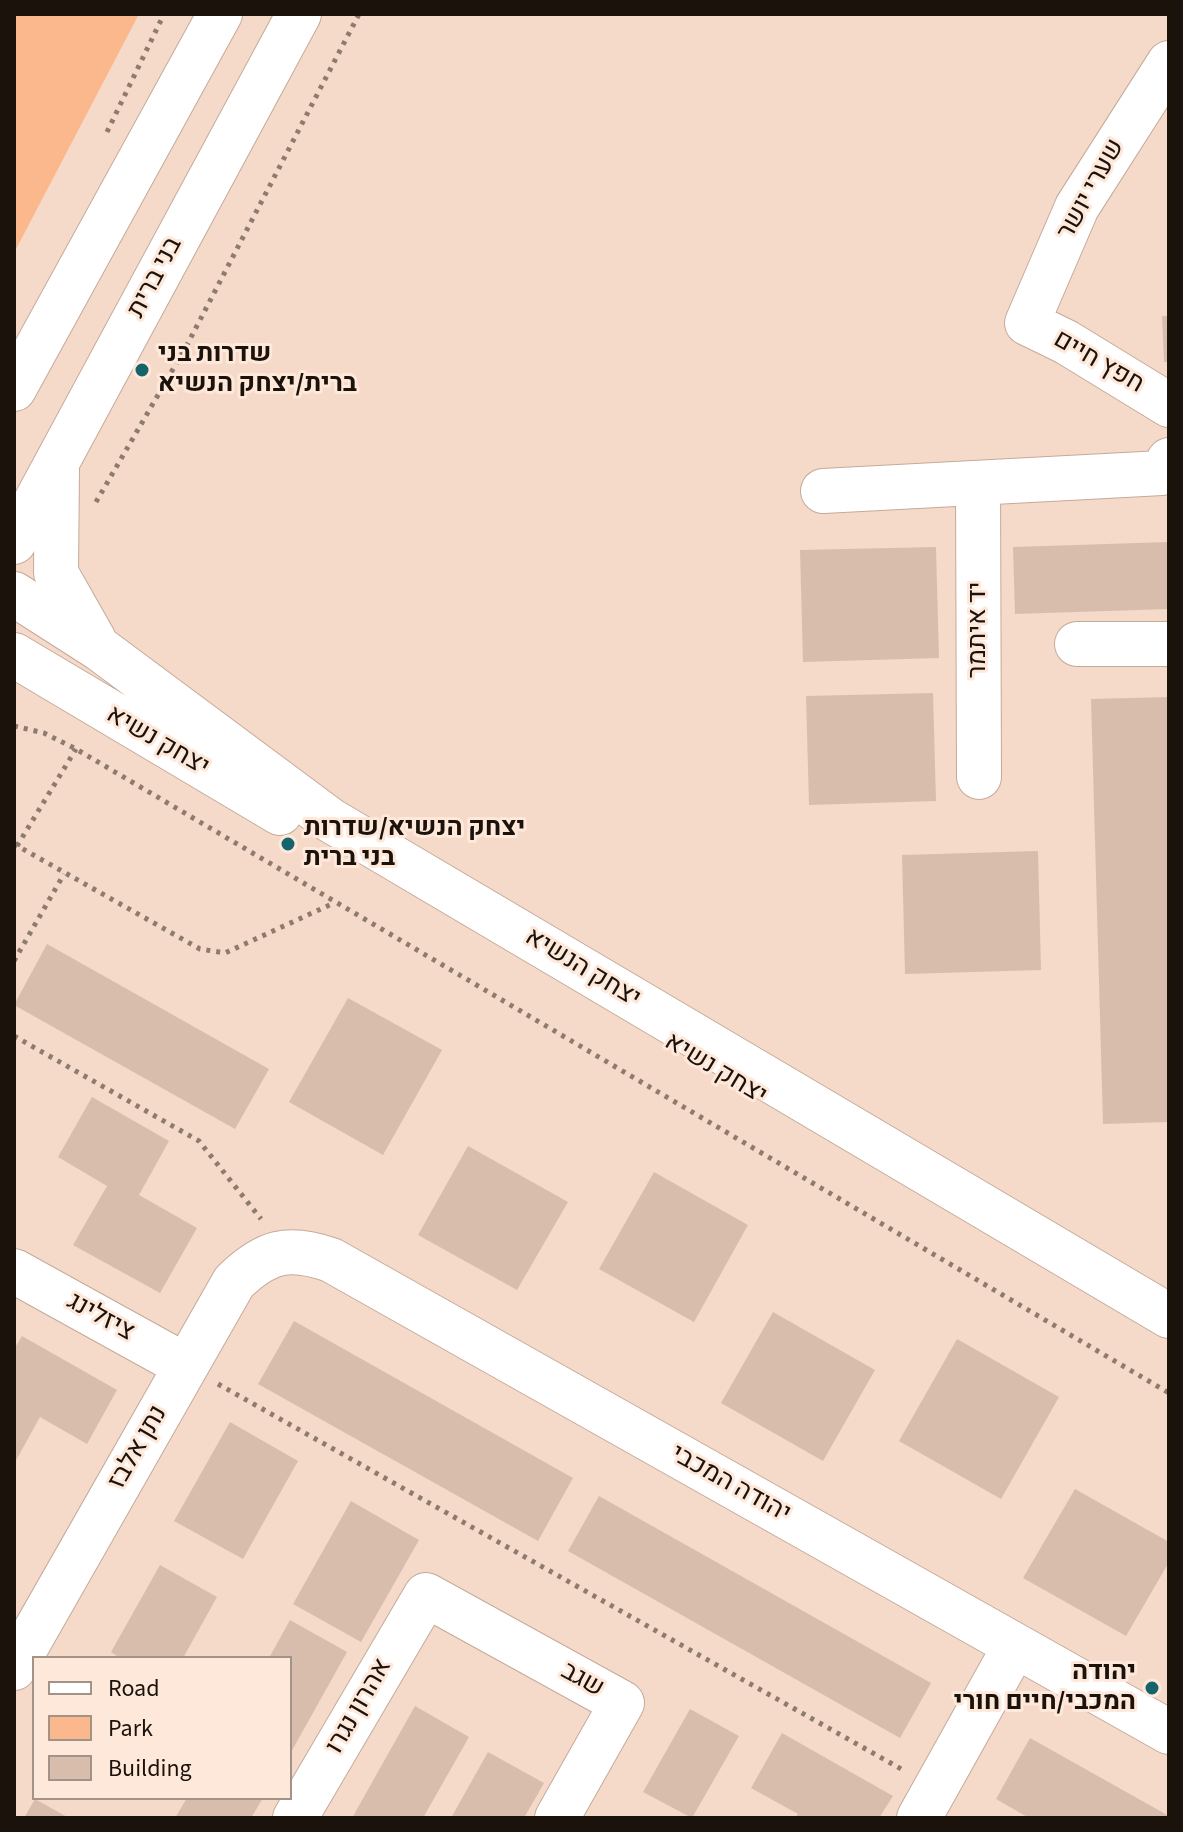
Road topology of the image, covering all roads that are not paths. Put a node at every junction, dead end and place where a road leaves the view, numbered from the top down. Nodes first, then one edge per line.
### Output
1 (220, 14) edge
2 (299, 14) edge
3 (1169, 63) edge
4 (1027, 323) joint
5 (14, 389) edge
6 (1169, 405) edge
7 (57, 460) junction
8 (1169, 460) edge
9 (978, 483) junction
10 (823, 491) dead end
11 (14, 542) edge
12 (14, 594) edge
13 (1077, 644) dead end
14 (1169, 644) edge
15 (100, 649) junction
16 (14, 655) edge
17 (14, 681) edge
18 (63, 687) junction
19 (979, 777) dead end
20 (286, 1252) joint
21 (14, 1271) edge
22 (1169, 1316) edge
23 (1169, 1338) edge
24 (186, 1366) junction
25 (426, 1595) joint
26 (1015, 1646) junction
27 (14, 1668) edge
28 (1169, 1732) edge
29 (927, 1803) edge
30 (295, 1818) edge
31 (557, 1818) edge

1 - 5 main road
2 - 7 main road, בני ברית
3 - 4 main road, שערי יושר
4 - 6 main road, חפץ חיים
7 - 11 main road, בני ברית
7 - 15 main road
8 - 9 main road
9 - 10 main road
9 - 19 main road, יד איתמר
12 - 15 main road, יצחק הנשיא
13 - 14 main road
15 - 22 main road, יצחק הנשיא
16 - 18 main road, יצחק נשיא
17 - 18 main road
18 - 23 main road, יצחק נשיא
20 - 24 main road, נתן אלבז
20 - 26 main road, יהודה המכבי
21 - 24 main road, ציזלינג
24 - 27 main road, נתן אלבז
25 - 30 main road, אהרון נגרו
25 - 31 main road, שגב
26 - 28 main road, יהודה המכבי
26 - 29 main road

